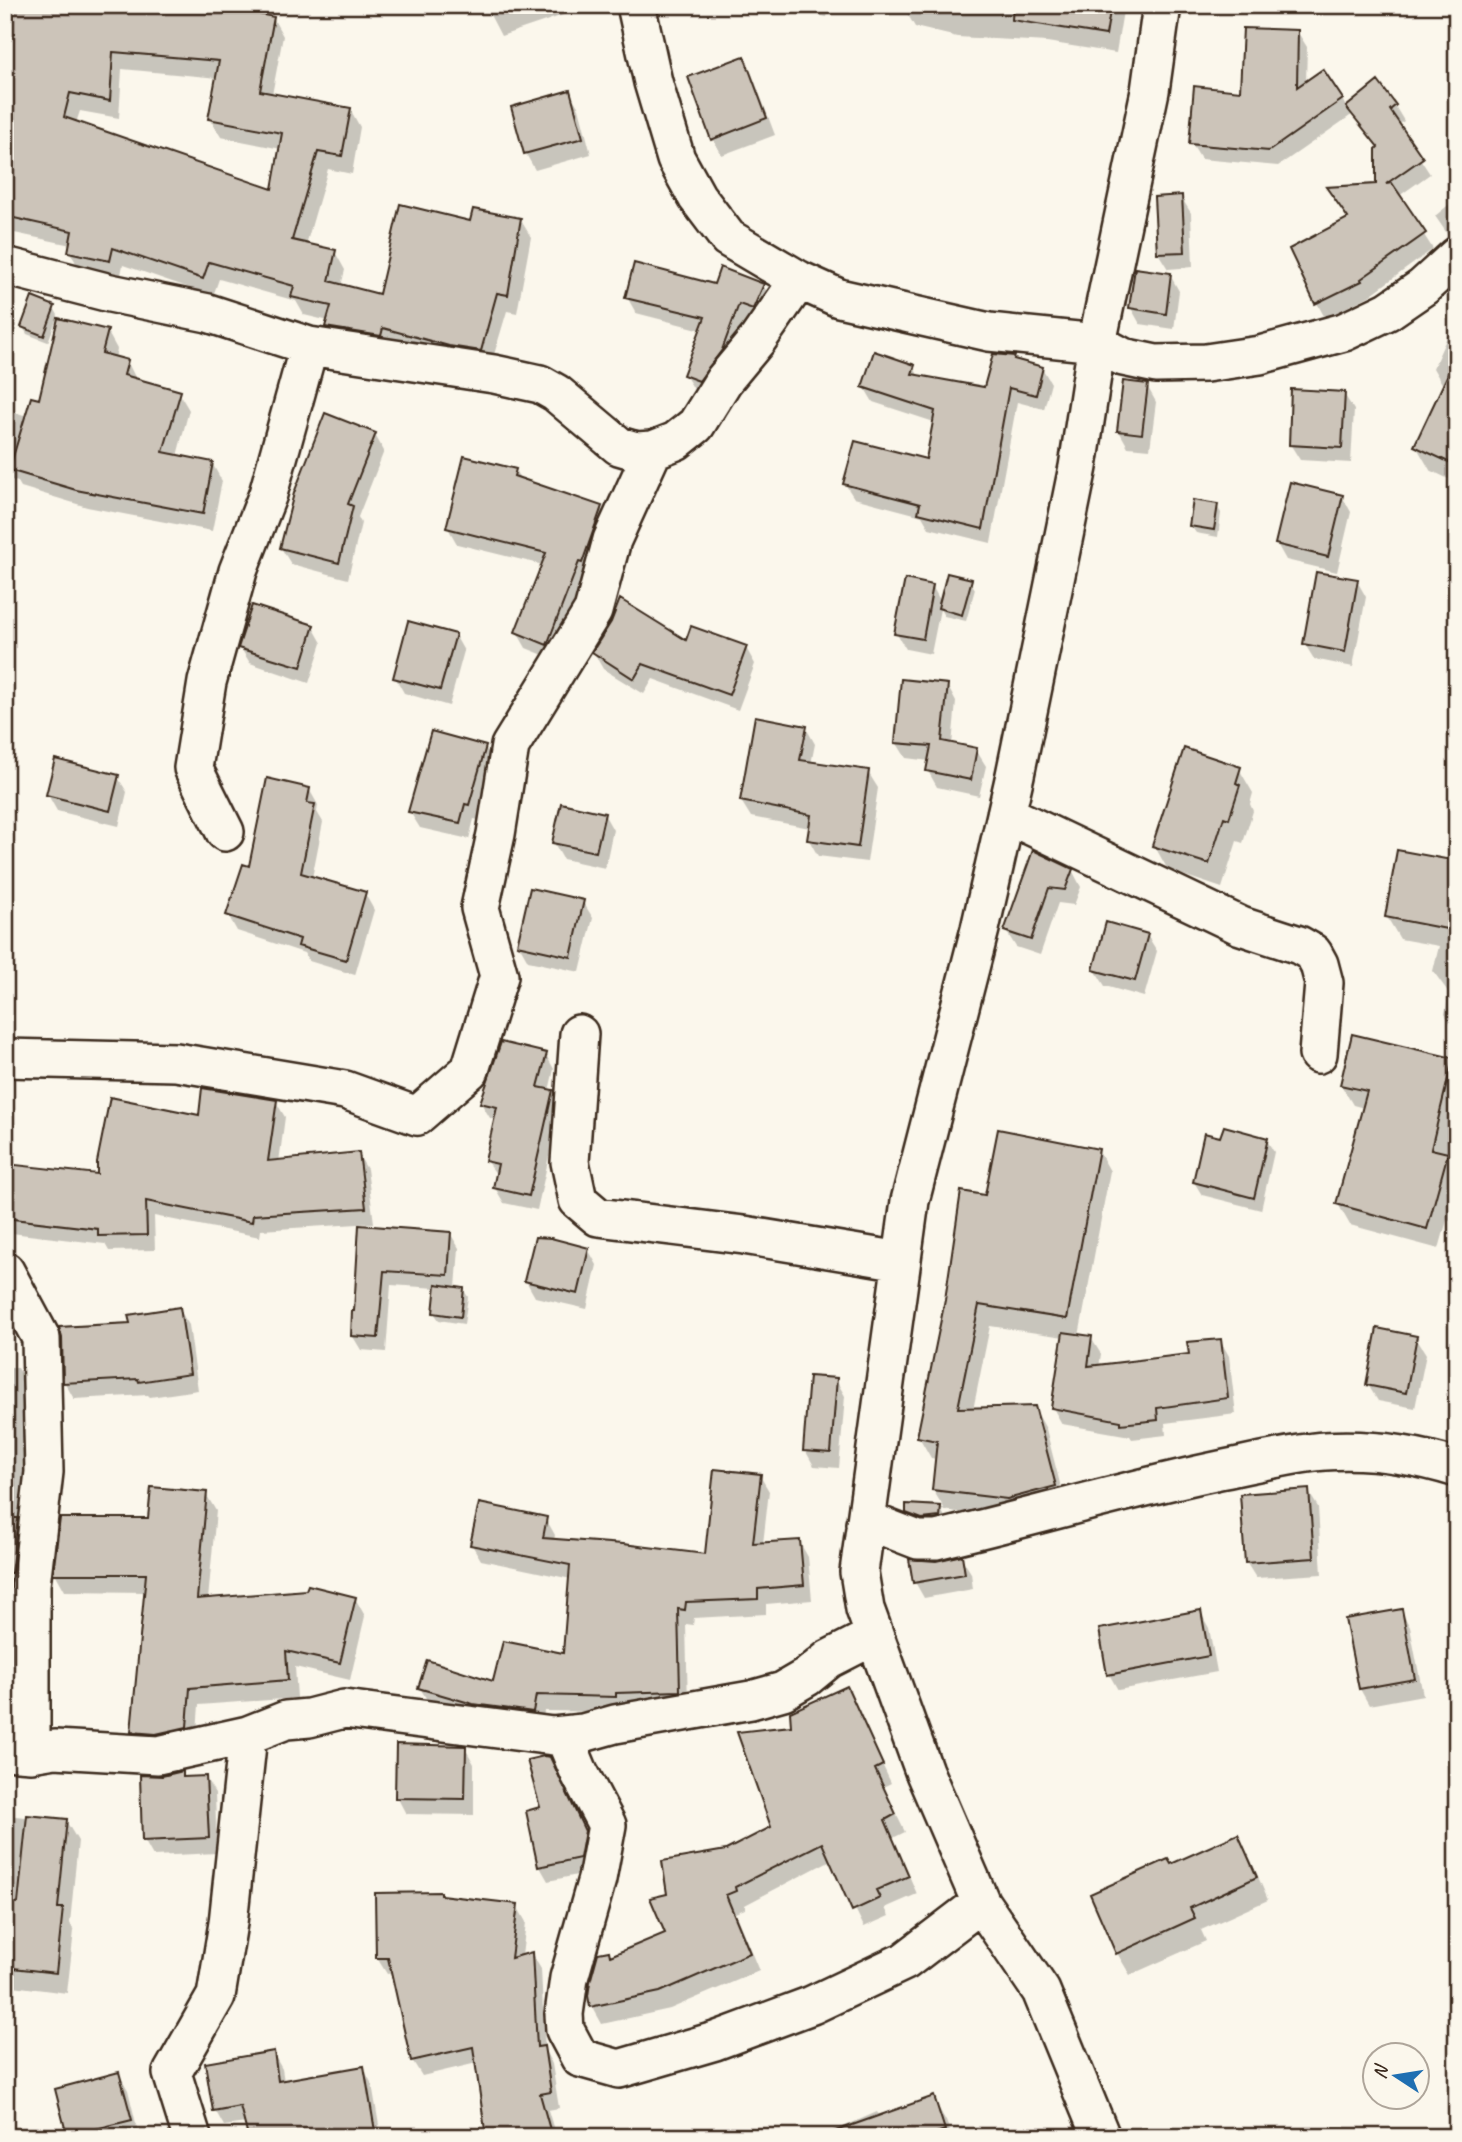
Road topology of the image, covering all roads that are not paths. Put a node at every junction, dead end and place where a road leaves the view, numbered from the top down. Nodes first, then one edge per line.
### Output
1 (636, 5) edge
2 (1162, 5) edge
3 (1457, 256) edge
4 (5, 266) edge
5 (799, 280) junction
6 (1097, 344) junction
7 (309, 346) junction
8 (653, 450) junction
9 (1006, 814) junction
10 (225, 832) dead end
11 (579, 1034) dead end
12 (1318, 1054) dead end
13 (5, 1058) edge
14 (901, 1261) junction
15 (5, 1272) edge
16 (1457, 1468) edge
17 (865, 1524) junction
18 (874, 1636) junction
19 (248, 1735) junction
20 (564, 1735) junction
21 (18, 1752) edge
22 (981, 1903) junction
23 (192, 2137) edge
24 (1101, 2137) edge

1 - 5 street
2 - 6 street
3 - 6 street
4 - 7 street
5 - 6 street
5 - 8 street
6 - 9 street
7 - 8 street
7 - 10 street
8 - 13 street
9 - 12 street
9 - 14 street
11 - 14 street
14 - 17 street
15 - 21 street
16 - 17 street
17 - 18 street
18 - 20 street
18 - 22 street
19 - 20 street
19 - 21 street
19 - 23 street
20 - 22 street
22 - 24 street

